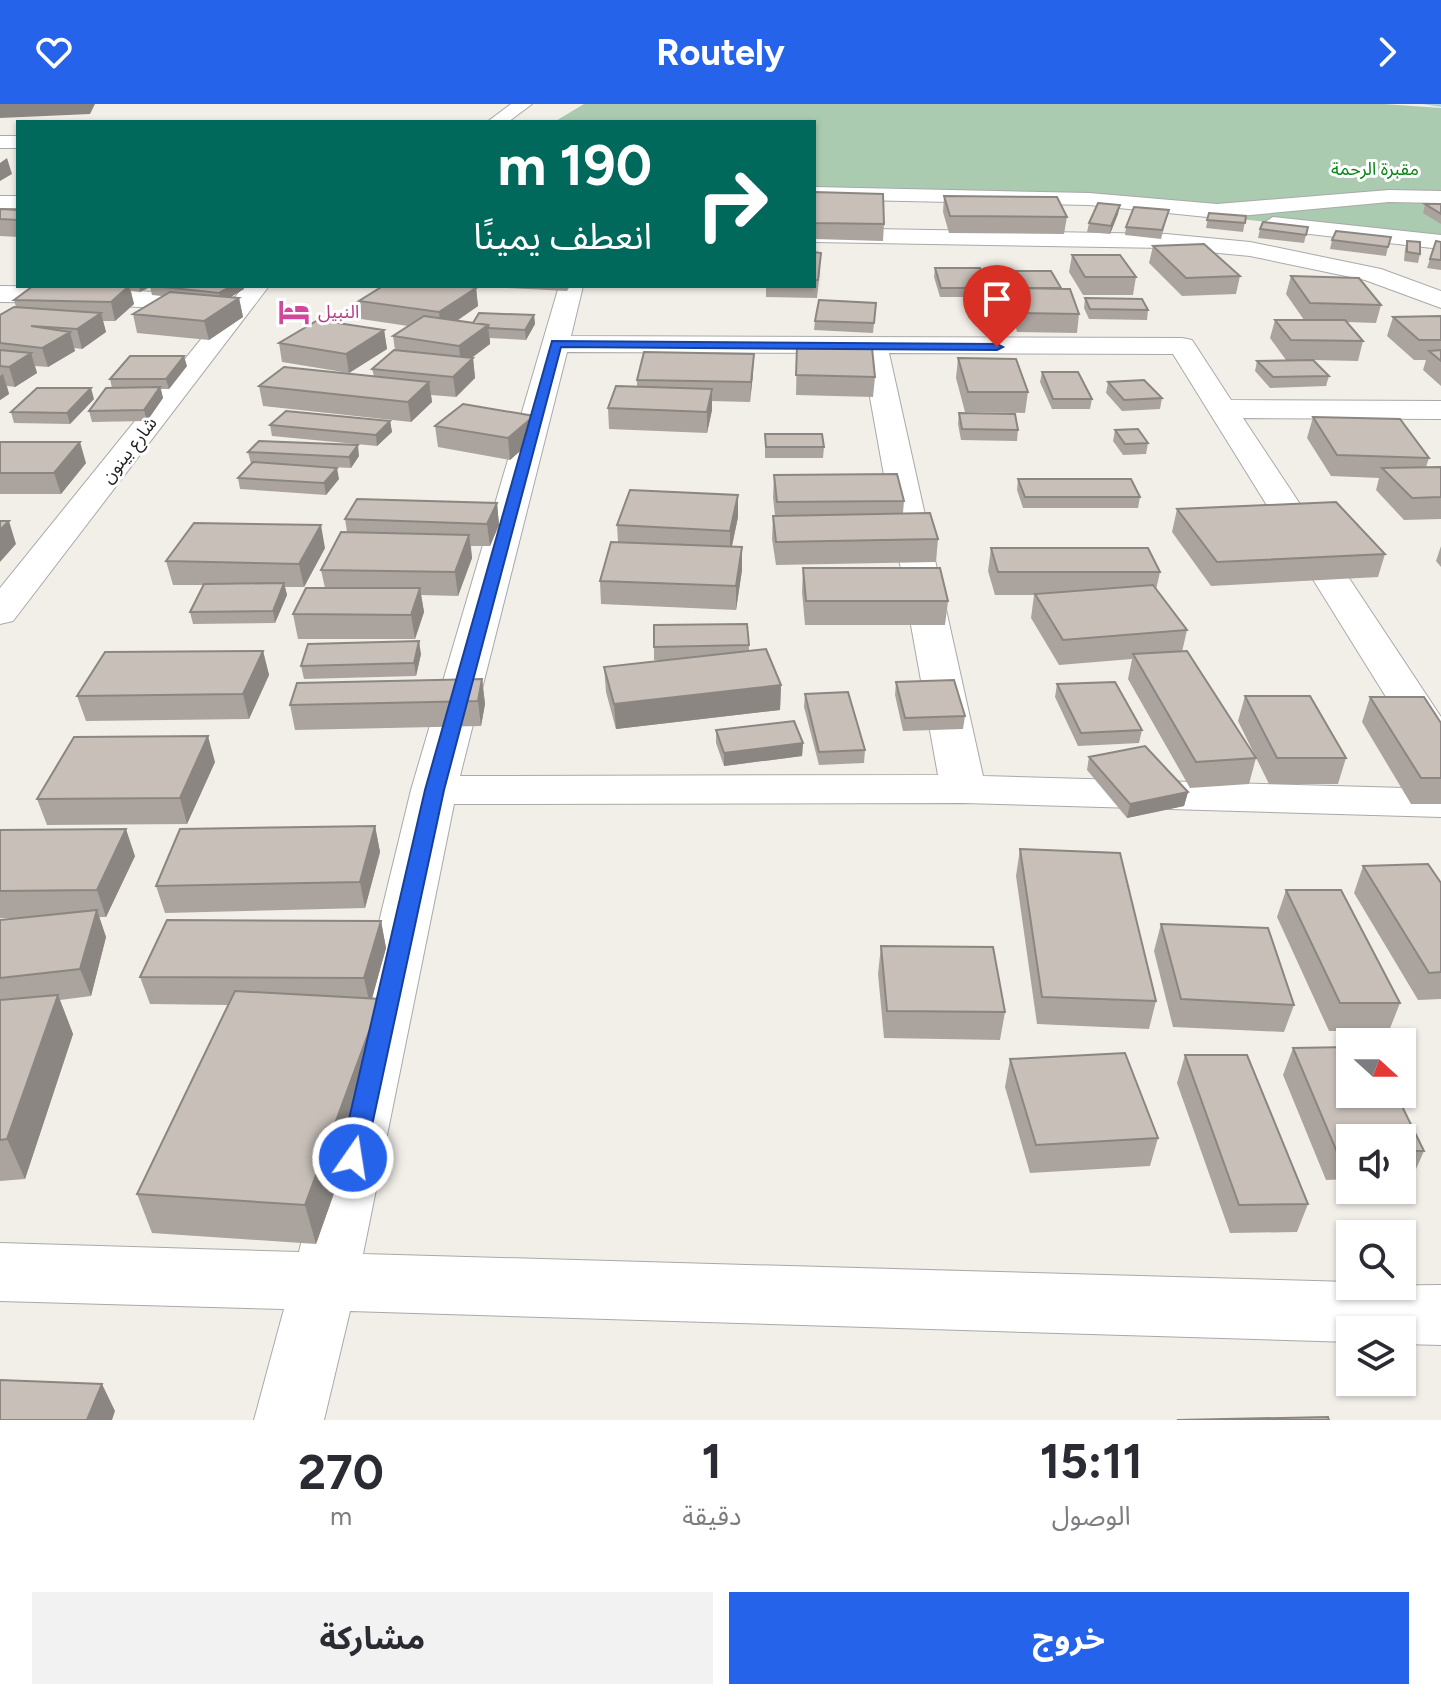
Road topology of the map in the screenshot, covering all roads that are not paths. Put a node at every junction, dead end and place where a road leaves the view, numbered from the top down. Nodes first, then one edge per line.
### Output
1 (523, 104) edge
2 (499, 120) edge
3 (816, 193) edge
4 (1441, 197) edge
5 (1217, 211) junction
6 (816, 235) edge
7 (1441, 242) edge
8 (570, 288) edge
9 (0, 294) edge
10 (249, 296) edge
11 (1440, 298) edge
12 (556, 344) junction
13 (874, 347) junction
14 (1220, 409) junction
15 (1441, 410) edge
16 (0, 613) edge
17 (1441, 750) edge
18 (963, 789) junction
19 (434, 790) junction
20 (1441, 803) edge
21 (0, 1272) edge
22 (325, 1280) junction
23 (1441, 1315) edge
24 (289, 1420) edge

1 - 2 street
3 - 5 street
4 - 5 street
5 - 7 street
6 - 11 street
8 - 12 street
9 - 10 street
10 - 16 street, شارع بينون
12 - 13 street
12 - 19 street
13 - 14 street
13 - 18 street
14 - 15 street
14 - 17 street
18 - 19 street
18 - 20 street
19 - 22 street
21 - 22 street
22 - 23 street
22 - 24 street

